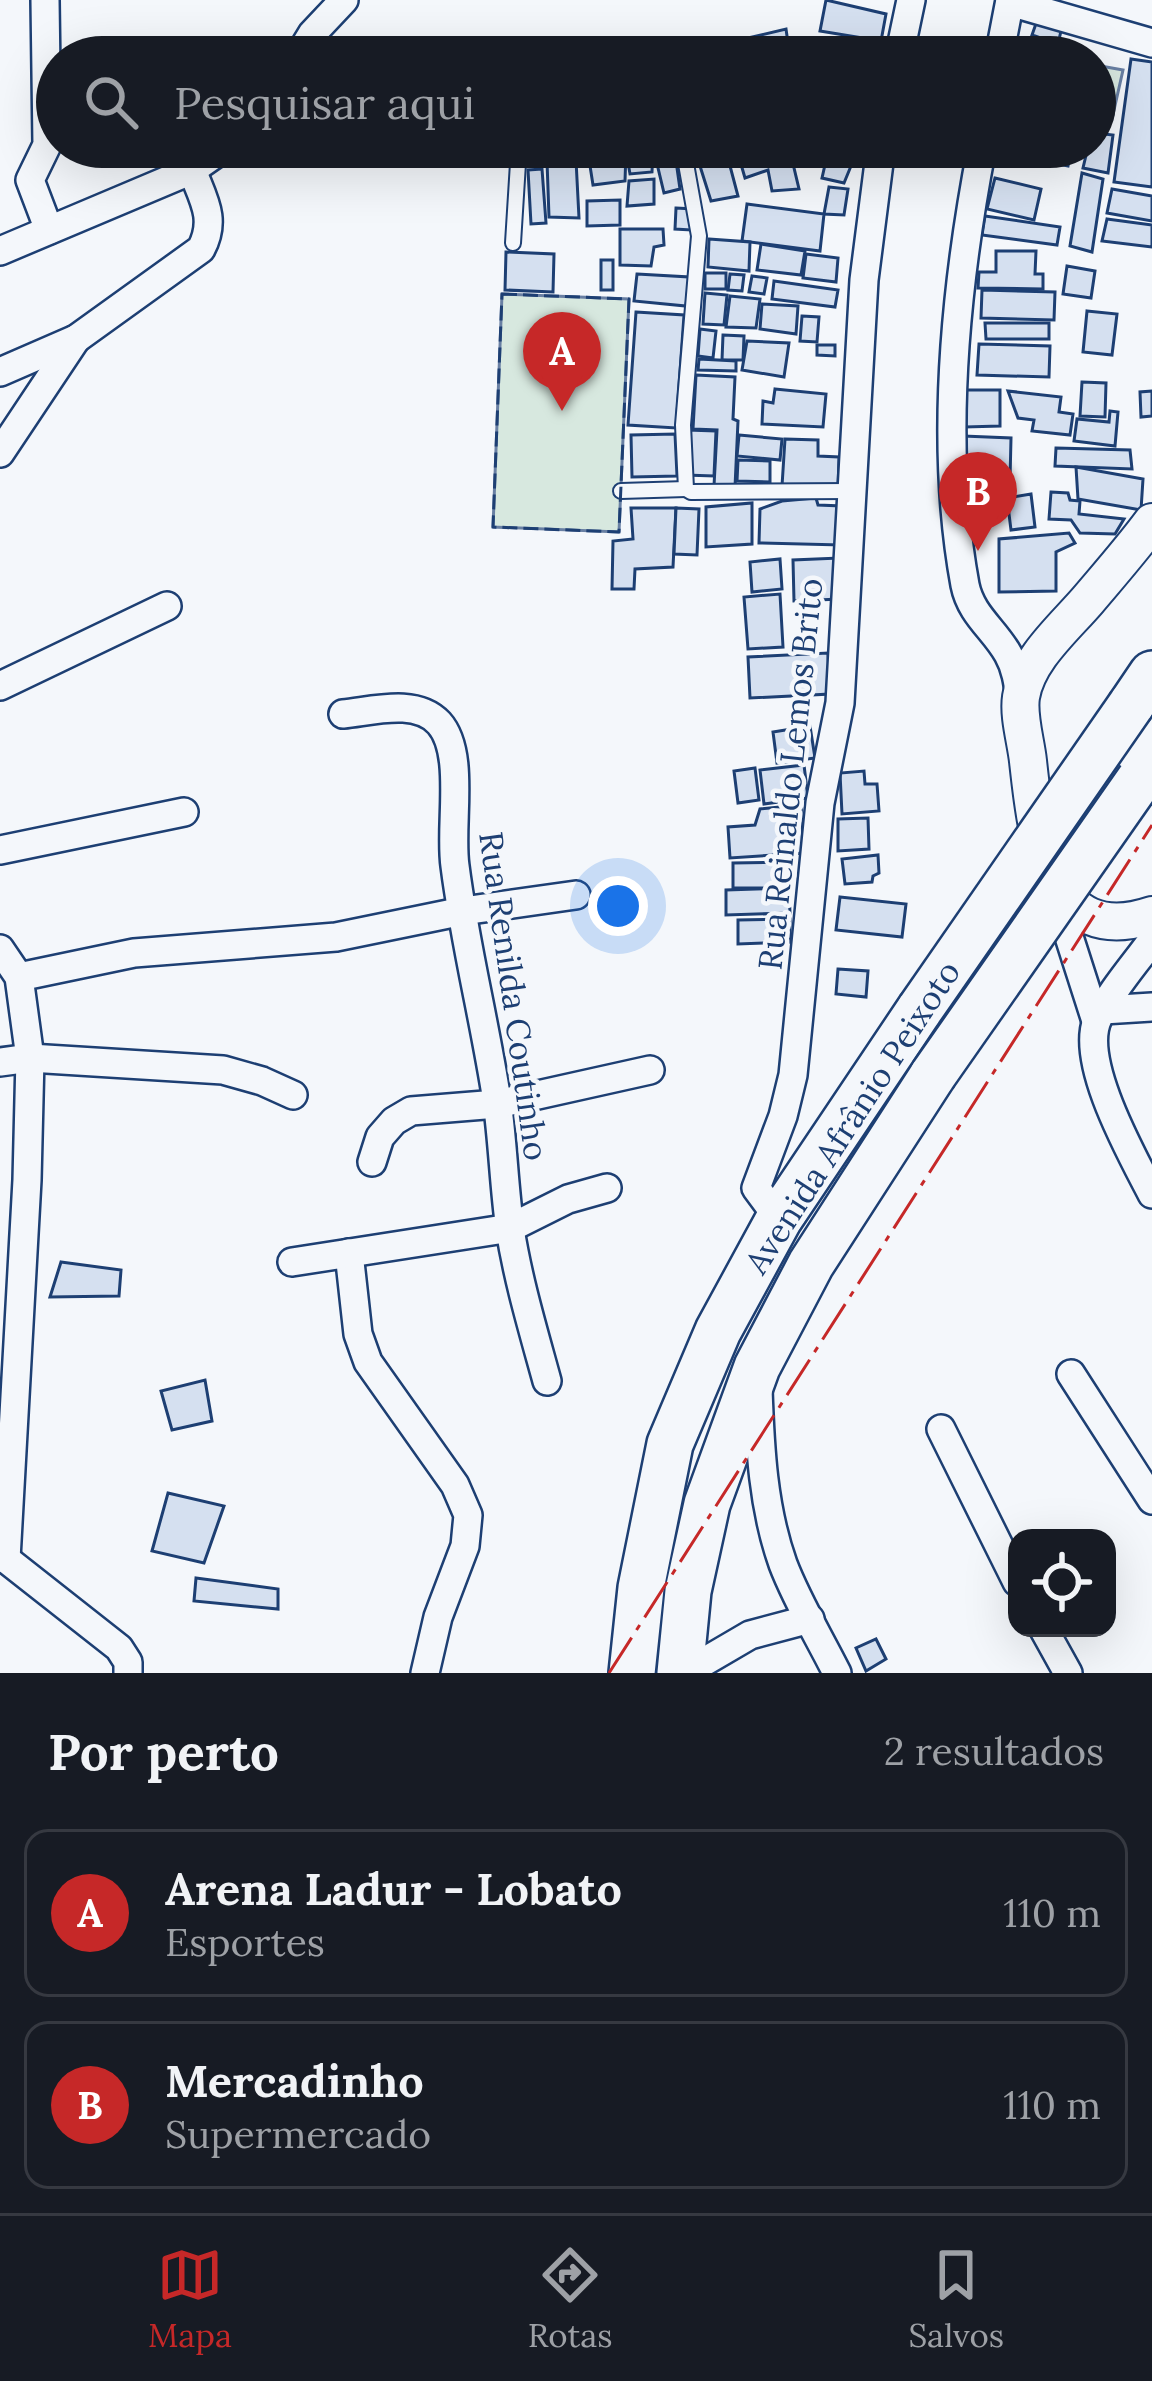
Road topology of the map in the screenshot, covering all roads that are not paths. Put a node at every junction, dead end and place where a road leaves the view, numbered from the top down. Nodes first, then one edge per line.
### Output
1 (45, 0) edge
2 (344, 0) edge
3 (911, 0) edge
4 (1010, 1) edge
5 (45, 36) edge
6 (311, 36) edge
7 (903, 36) edge
8 (1003, 36) edge
9 (1152, 43) edge
10 (36, 168) edge
11 (195, 168) edge
12 (517, 168) edge
13 (687, 168) edge
14 (878, 168) edge
15 (978, 168) edge
16 (192, 170) junction
17 (49, 230) junction
18 (512, 243) dead end
19 (0, 251) edge
20 (76, 339) junction
21 (0, 372) edge
22 (0, 453) edge
23 (686, 488) junction
24 (621, 490) dead end
25 (852, 491) junction
26 (1152, 522) edge
27 (166, 606) dead end
28 (1053, 639) junction
29 (1000, 640) junction
30 (0, 686) edge
31 (1141, 689) edge
32 (1020, 698) junction
33 (343, 714) dead end
34 (1146, 771) edge
35 (184, 812) dead end
36 (0, 850) edge
37 (1044, 862) junction
38 (575, 895) dead end
39 (463, 911) junction
40 (1152, 915) edge
41 (1152, 940) edge
42 (0, 949) edge
43 (20, 976) junction
44 (1152, 1007) edge
45 (1100, 1015) junction
46 (30, 1058) junction
47 (0, 1062) edge
48 (650, 1070) dead end
49 (293, 1094) dead end
50 (497, 1104) junction
51 (372, 1162) dead end
52 (14, 1181) edge
53 (607, 1188) dead end
54 (1152, 1194) edge
55 (768, 1204) junction
56 (510, 1228) junction
57 (349, 1253) junction
58 (292, 1262) dead end
59 (757, 1367) junction
60 (1071, 1375) dead end
61 (547, 1381) dead end
62 (941, 1429) dead end
63 (1152, 1500) edge
64 (3, 1563) edge
65 (1008, 1564) edge
66 (810, 1619) junction
67 (1047, 1637) edge
68 (128, 1673) edge
69 (425, 1673) edge
70 (632, 1673) edge
71 (682, 1673) edge
72 (836, 1673) edge
73 (1068, 1673) edge

1 - 5 street
2 - 6 street
3 - 7 street
4 - 8 street
4 - 9 street
10 - 17 street
11 - 16 street
12 - 18 lane
13 - 23 lane
14 - 25 street, Rua Reinaldo Lemos Brito
15 - 29 street
16 - 17 street
16 - 20 street
17 - 19 street
20 - 21 street
20 - 22 street
23 - 24 lane
23 - 25 lane
25 - 55 street, Rua Reinaldo Lemos Brito
26 - 28 street
27 - 30 street
28 - 29 street
28 - 32 street
29 - 32 street
31 - 55 main road, Avenida Afrânio Peixoto, bridge
32 - 37 street
33 - 39 street, Rua Renilda Coutinho
34 - 59 main road, Avenida Afrânio Peixoto, bridge
35 - 36 street
37 - 40 street
37 - 45 street
38 - 39 street
39 - 43 street
39 - 50 street, Rua Renilda Coutinho
41 - 45 street
42 - 43 street
43 - 46 street
44 - 45 street
45 - 54 street
46 - 47 street
46 - 49 street
46 - 52 street
48 - 50 street
50 - 51 street
50 - 56 street, Rua Renilda Coutinho
52 - 64 street
53 - 56 street
55 - 70 main road, Avenida Afrânio Peixoto
56 - 57 street
56 - 61 street, Rua Renilda Coutinho
57 - 58 street
57 - 69 street
59 - 66 street
59 - 71 main road, Avenida Afrânio Peixoto
60 - 63 street
62 - 65 street
64 - 68 street
66 - 71 street
66 - 72 street
67 - 73 street

